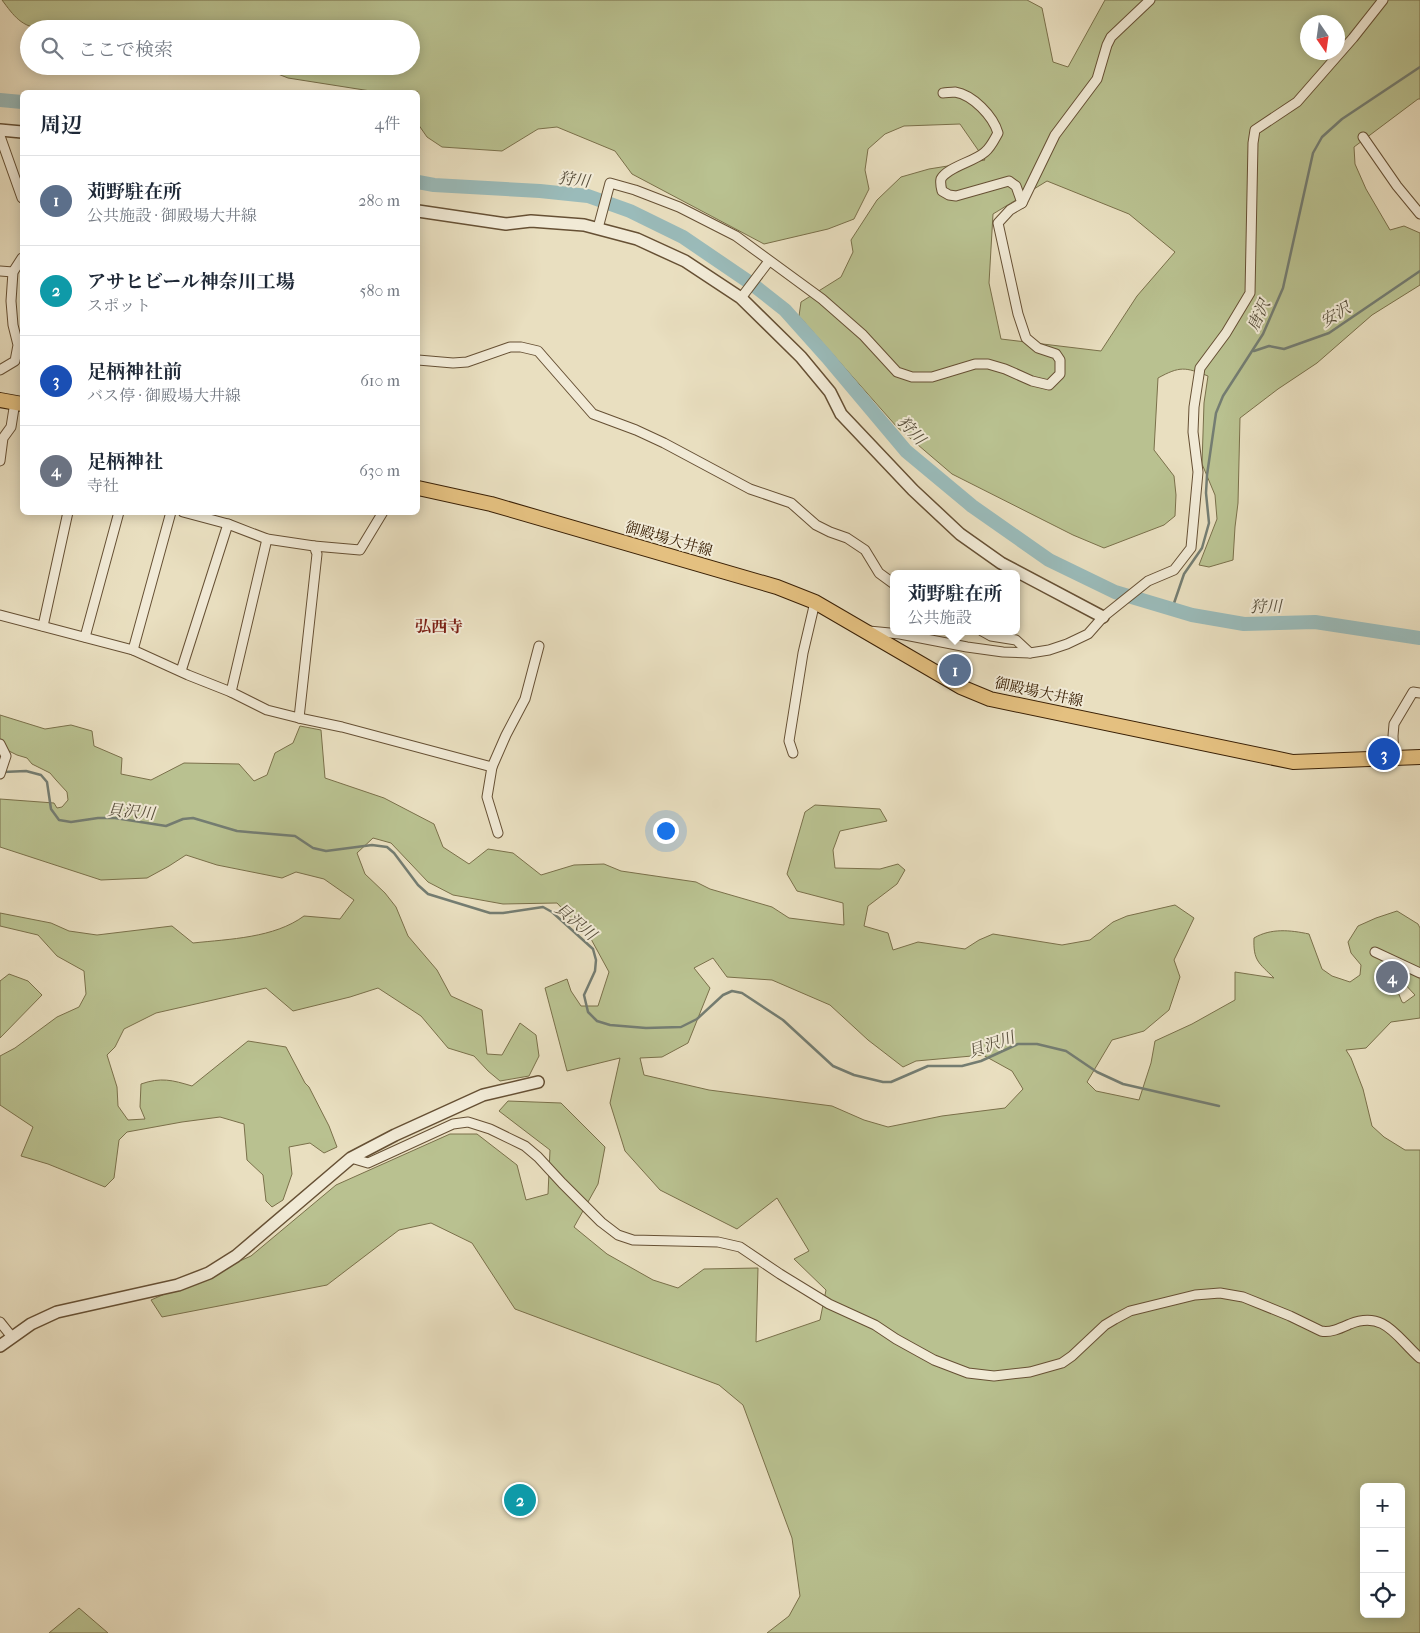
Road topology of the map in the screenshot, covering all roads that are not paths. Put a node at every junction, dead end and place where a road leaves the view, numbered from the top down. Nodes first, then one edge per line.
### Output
1 (1150, 0) edge
2 (1383, 0) edge
3 (942, 93) dead end
4 (0, 130) edge
5 (20, 132) edge
6 (0, 136) edge
7 (1363, 137) dead end
8 (20, 192) edge
9 (1022, 203) junction
10 (420, 211) edge
11 (1420, 214) edge
12 (599, 225) junction
13 (20, 261) edge
14 (769, 261) junction
15 (0, 271) edge
16 (13, 272) junction
17 (741, 298) junction
18 (420, 360) edge
19 (0, 370) edge
20 (0, 400) edge
21 (19, 403) edge
22 (0, 461) edge
23 (420, 488) edge
24 (67, 515) edge
25 (118, 515) edge
26 (170, 515) edge
27 (194, 515) edge
28 (382, 515) edge
29 (228, 524) junction
30 (267, 539) junction
31 (314, 546) junction
32 (1017, 570) edge
33 (1020, 572) edge
34 (890, 581) edge
35 (815, 602) junction
36 (0, 615) edge
37 (1105, 615) junction
38 (43, 626) junction
39 (864, 630) junction
40 (890, 633) edge
41 (905, 635) edge
42 (989, 635) edge
43 (85, 637) junction
44 (539, 646) dead end
45 (133, 650) junction
46 (1030, 653) junction
47 (181, 671) junction
48 (231, 692) junction
49 (1420, 693) edge
50 (299, 718) junction
51 (0, 744) edge
52 (793, 753) dead end
53 (1420, 757) edge
54 (1394, 758) junction
55 (492, 767) junction
56 (2, 771) edge
57 (498, 833) dead end
58 (1375, 952) dead end
59 (1420, 973) edge
60 (538, 1082) dead end
61 (352, 1158) junction
62 (0, 1322) edge
63 (12, 1337) junction
64 (0, 1346) edge
65 (1420, 1358) edge

1 - 9 street
2 - 37 street
3 - 9 street
4 - 5 street
6 - 8 street
7 - 11 street
9 - 14 street
10 - 12 street
12 - 14 street
12 - 17 street
13 - 16 street
14 - 17 street
15 - 16 street
16 - 19 street
17 - 32 street
18 - 34 street
20 - 21 main road
21 - 22 street
23 - 35 main road, 御殿場大井線
24 - 38 street
25 - 43 street
26 - 45 street
27 - 29 street
28 - 31 street
29 - 30 street
29 - 47 street
30 - 31 street
30 - 48 street
31 - 50 street
33 - 37 street
35 - 39 main road, 御殿場大井線
35 - 52 street
36 - 38 street
37 - 46 street
38 - 43 street
39 - 40 street
39 - 54 main road, 御殿場大井線
41 - 46 street
42 - 46 street
43 - 45 street
44 - 55 street
45 - 47 street
47 - 48 street
48 - 50 street
49 - 54 street
50 - 55 street
51 - 56 street
53 - 54 main road, 御殿場大井線
55 - 57 street
58 - 59 street
60 - 61 street
61 - 63 street
61 - 65 street
62 - 63 street
63 - 64 street

